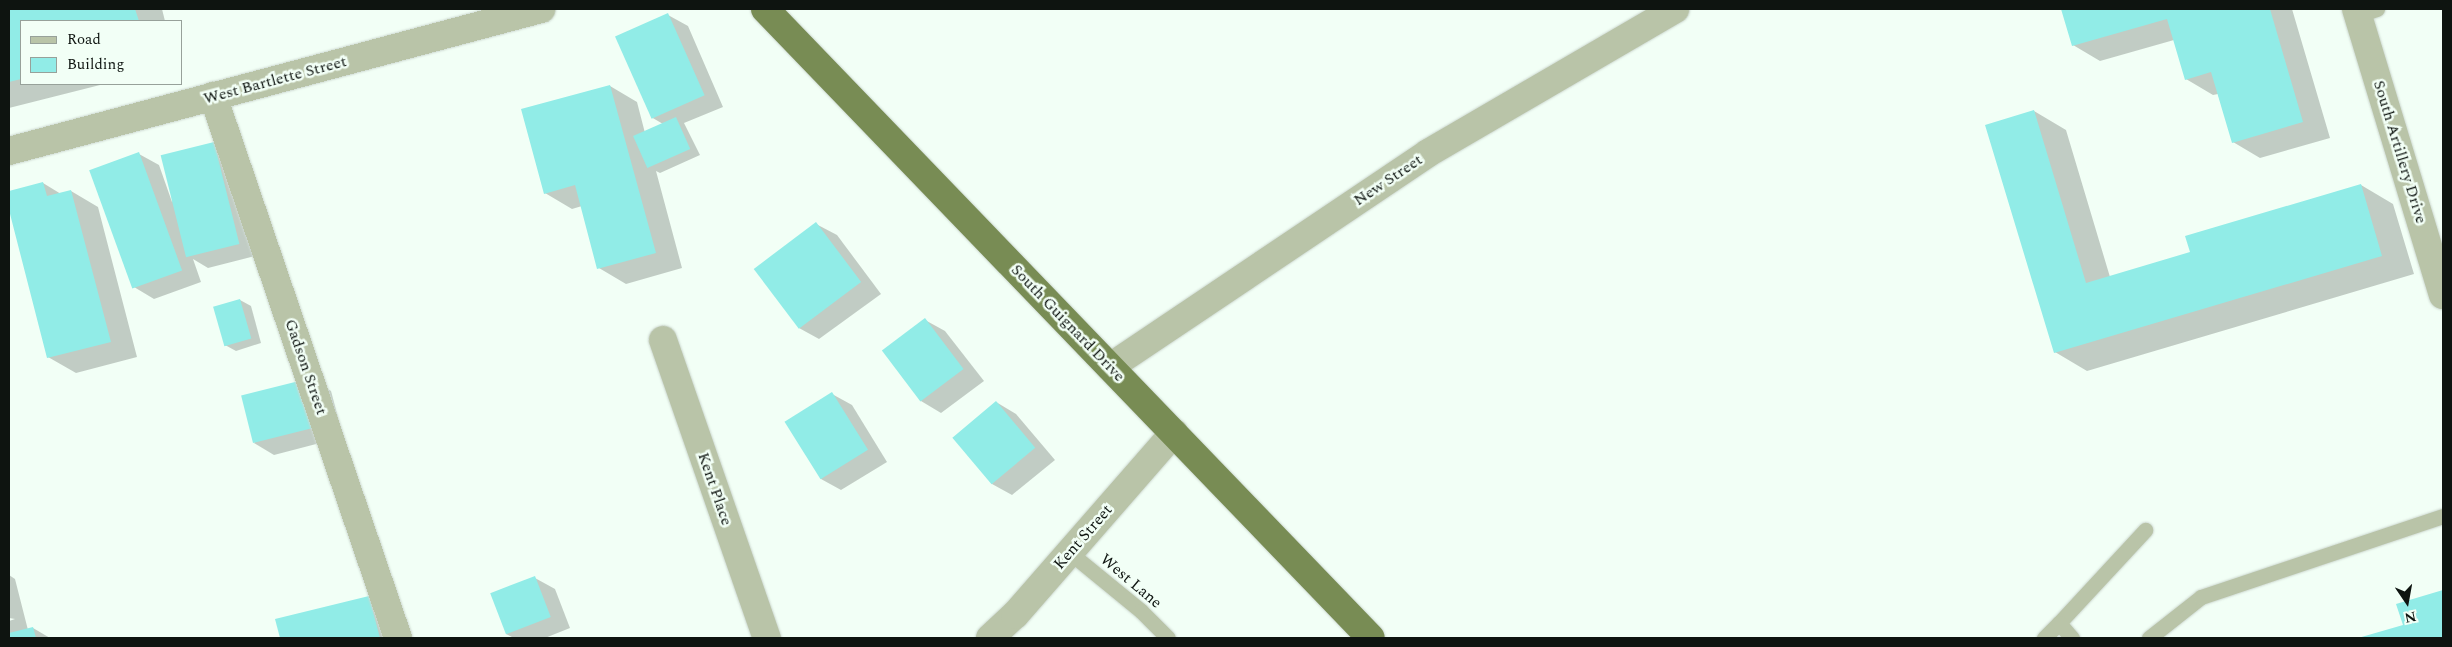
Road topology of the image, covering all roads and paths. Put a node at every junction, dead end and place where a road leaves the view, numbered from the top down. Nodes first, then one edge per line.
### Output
1 (541, 9) edge
2 (765, 9) edge
3 (1675, 9) edge
4 (2364, 11) edge
5 (213, 96) junction
6 (9, 151) edge
7 (2443, 295) edge
8 (663, 340) dead end
9 (1110, 367) junction
10 (1174, 433) junction
11 (2443, 516) edge
12 (2145, 530) dead end
13 (1069, 552) junction
14 (2059, 623) junction
15 (398, 638) edge
16 (767, 638) edge
17 (991, 638) edge
18 (1168, 638) edge
19 (1371, 638) edge
20 (2044, 638) edge
21 (2072, 638) edge
22 (2149, 638) edge

1 - 5 street, West Bartlette Street
2 - 9 highway, South Guignard Drive
3 - 9 street, New Street
4 - 7 street, South Artillery Drive
5 - 6 street, West Bartlette Street
5 - 15 street, Gadson Street
8 - 16 street, Kent Place
9 - 10 highway, South Guignard Drive
10 - 13 street, Kent Street
10 - 19 highway, South Guignard Drive
11 - 22 lane
12 - 14 lane
13 - 17 street, Kent Street
13 - 18 lane, West Lane
14 - 20 lane
14 - 21 lane

